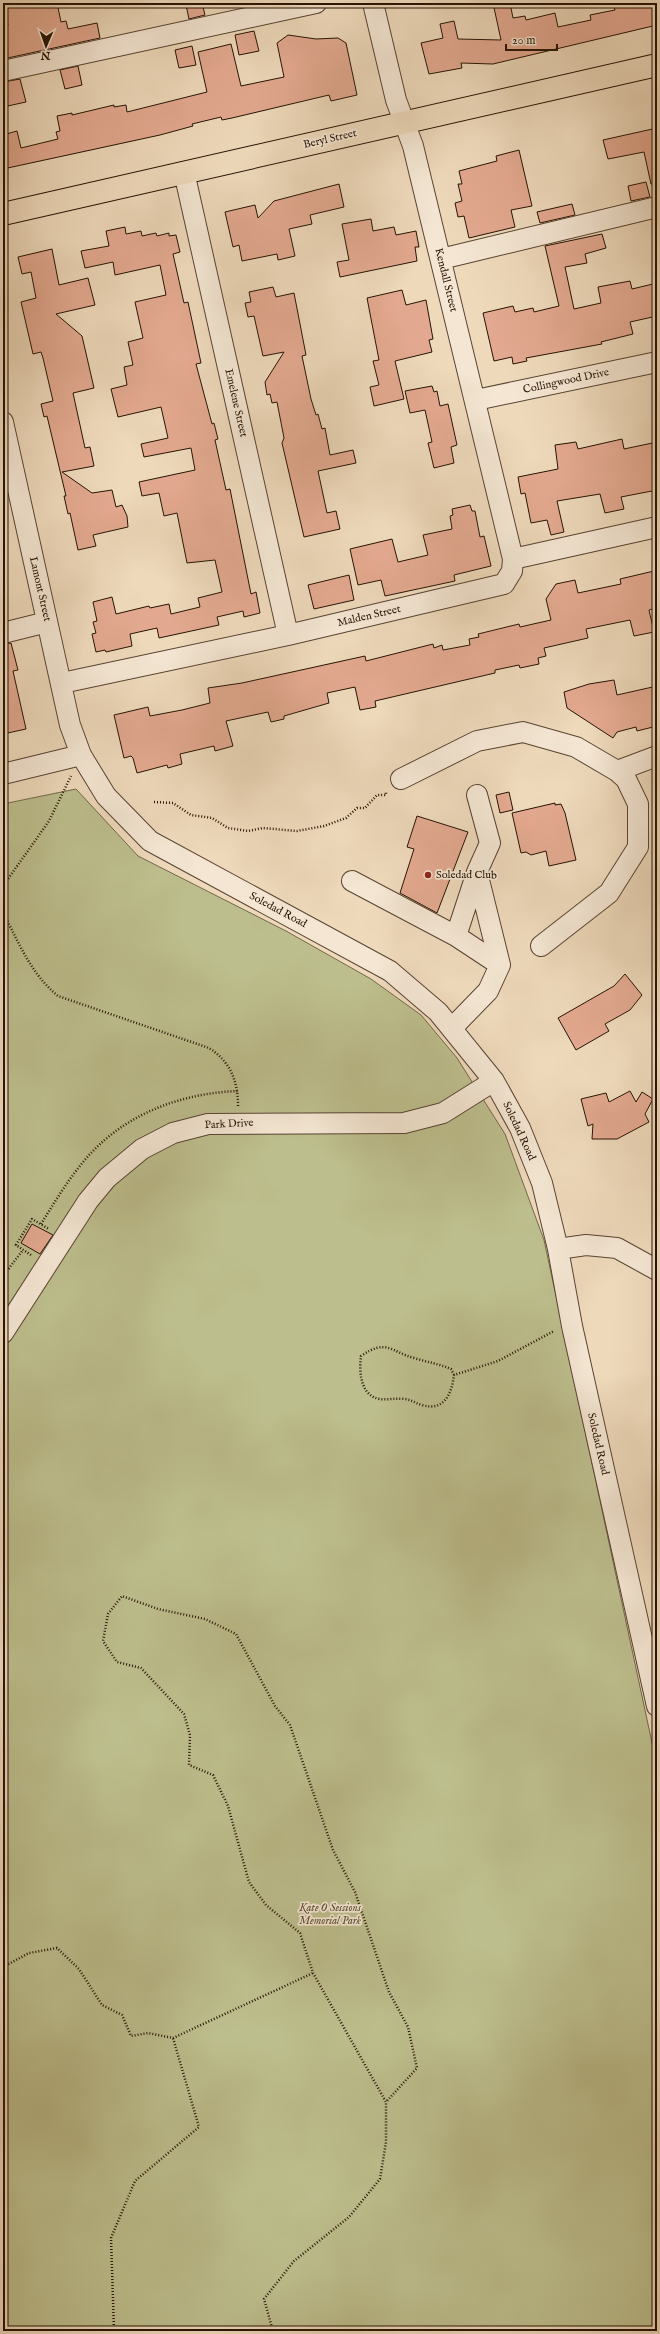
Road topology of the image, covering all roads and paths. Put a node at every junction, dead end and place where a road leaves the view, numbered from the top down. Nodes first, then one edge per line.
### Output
1 (316, 3) edge
2 (373, 3) edge
3 (657, 65) edge
4 (3, 71) edge
5 (404, 123) junction
6 (184, 172) junction
7 (657, 207) edge
8 (3, 214) edge
9 (441, 259) junction
10 (654, 360) edge
11 (476, 400) junction
12 (3, 422) edge
13 (11, 495) edge
14 (657, 527) edge
15 (513, 559) junction
16 (47, 622) junction
17 (3, 633) edge
18 (288, 635) junction
19 (62, 683) junction
20 (81, 755) junction
21 (657, 756) edge
22 (617, 771) junction
23 (3, 774) edge
24 (401, 779) joint
25 (478, 795) dead end
26 (154, 802) dead end
27 (477, 872) junction
28 (352, 881) dead end
29 (3, 886) edge
30 (3, 913) edge
31 (456, 936) junction
32 (541, 946) dead end
33 (500, 965) junction
34 (452, 1028) junction
35 (494, 1081) junction
36 (238, 1122) junction
37 (64, 1238) junction
38 (558, 1249) junction
39 (23, 1250) junction
40 (47, 1265) junction
41 (657, 1270) edge
42 (3, 1276) edge
43 (572, 1326) junction
44 (3, 1333) edge
45 (454, 1375) junction
46 (657, 1706) edge
47 (3, 1967) edge
48 (313, 1973) junction
49 (173, 2038) junction
50 (386, 2102) junction
51 (114, 2331) edge
52 (273, 2331) edge

1 - 4 street
2 - 5 street, Kendall Street
3 - 5 main road, Beryl Street
5 - 6 main road, Beryl Street
5 - 9 street, Kendall Street
6 - 8 main road, Beryl Street
6 - 18 street, Emelene Street
7 - 9 street
9 - 11 street, Kendall Street
10 - 11 street, Collingwood Drive
11 - 15 street, Kendall Street
12 - 13 street, Lamont Street
13 - 16 street, Lamont Street
14 - 15 street
15 - 18 street, Malden Street
16 - 17 street
16 - 19 street, Lamont Street
18 - 19 street, Malden Street
19 - 20 street, Lamont Street
20 - 23 street
20 - 29 path
20 - 34 street, Soledad Road
21 - 22 street
22 - 24 street
22 - 32 street
24 - 26 path
25 - 27 street
27 - 31 street
27 - 33 street
28 - 31 street
30 - 36 path
31 - 33 street
33 - 34 street
34 - 35 street, Soledad Road
35 - 36 street, Park Drive
35 - 38 street, Soledad Road
36 - 37 street, Park Drive
37 - 39 path
37 - 40 street, Park Drive
38 - 41 street
38 - 43 street, Soledad Road
39 - 40 path
39 - 42 path
40 - 44 street, Park Drive
43 - 45 path
43 - 46 street, Soledad Road
45 - 45 path
47 - 49 path
48 - 49 path
48 - 50 path
48 - 50 path
49 - 51 path
50 - 52 path

